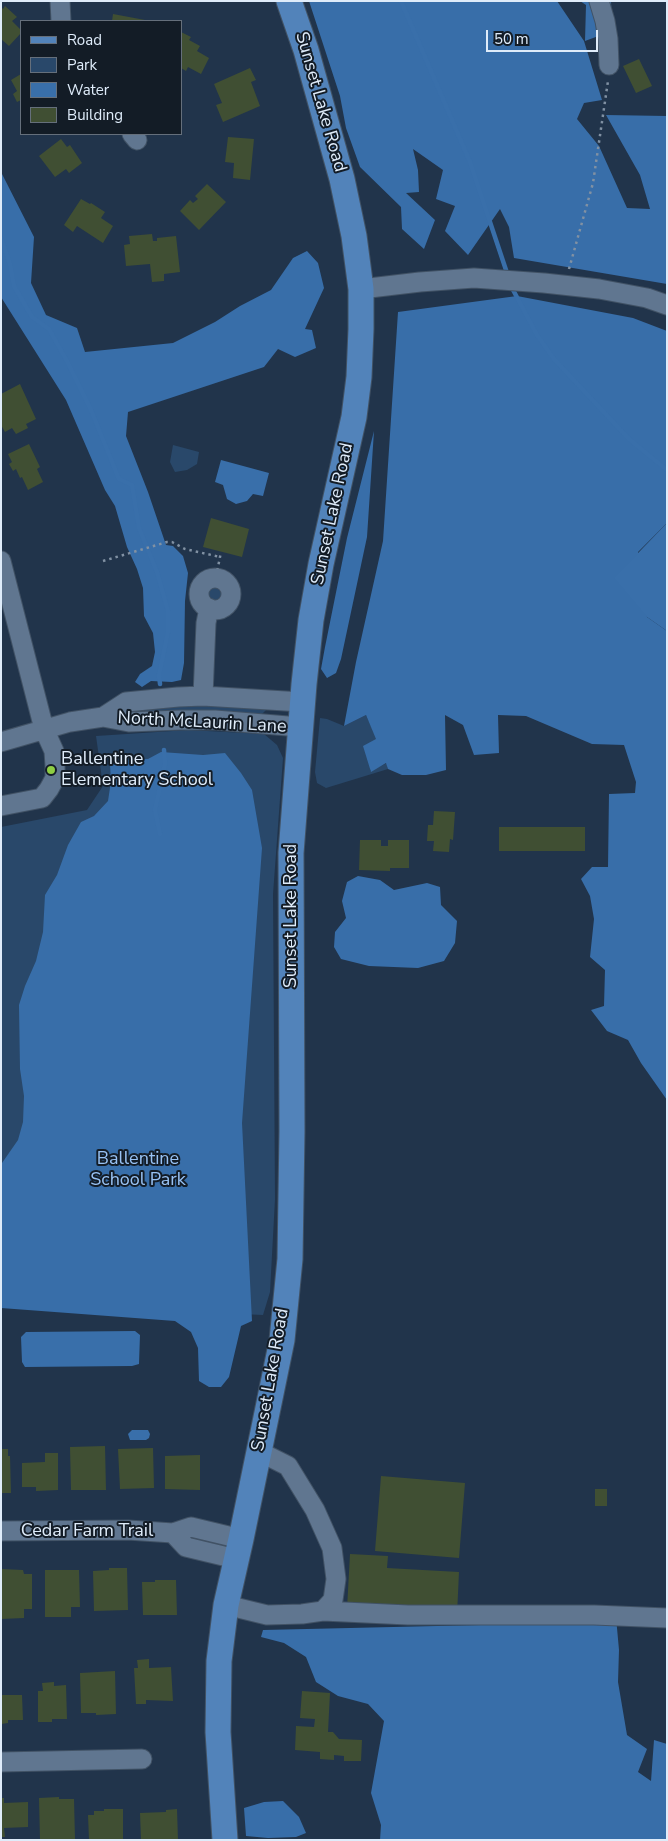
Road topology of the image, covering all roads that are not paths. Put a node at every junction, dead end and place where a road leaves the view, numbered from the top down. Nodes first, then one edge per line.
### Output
1 (60, 1) edge
2 (288, 1) edge
3 (598, 1) edge
4 (61, 20) edge
5 (609, 65) road end
6 (361, 289) junction
7 (667, 305) edge
8 (1, 561) edge
9 (216, 578) road end
10 (203, 696) junction
11 (302, 702) junction
12 (104, 717) junction
13 (300, 728) junction
14 (44, 729) junction
15 (1, 742) edge
16 (1, 806) edge
17 (258, 1451) junction
18 (1, 1531) edge
19 (239, 1549) junction
20 (226, 1605) junction
21 (323, 1611) junction
22 (667, 1618) edge
23 (142, 1759) dead end
24 (1, 1762) edge
25 (225, 1840) edge

1 - 4 street
2 - 6 main road, Sunset Lake Road
3 - 5 street
6 - 7 street
6 - 11 main road, Sunset Lake Road
8 - 14 street
9 - 10 street
10 - 11 street, North McLaurin Lane
10 - 12 street, North McLaurin Lane
11 - 13 main road, Sunset Lake Road
12 - 13 street, North McLaurin Lane
12 - 14 street, North McLaurin Lane
13 - 17 main road, Sunset Lake Road
14 - 15 street, North McLaurin Lane
14 - 16 street
17 - 19 main road, Sunset Lake Road
17 - 21 street
18 - 19 street, Cedar Farm Trail
19 - 20 main road, Sunset Lake Road
20 - 21 street
20 - 25 main road, Sunset Lake Road
21 - 22 street
23 - 24 street

